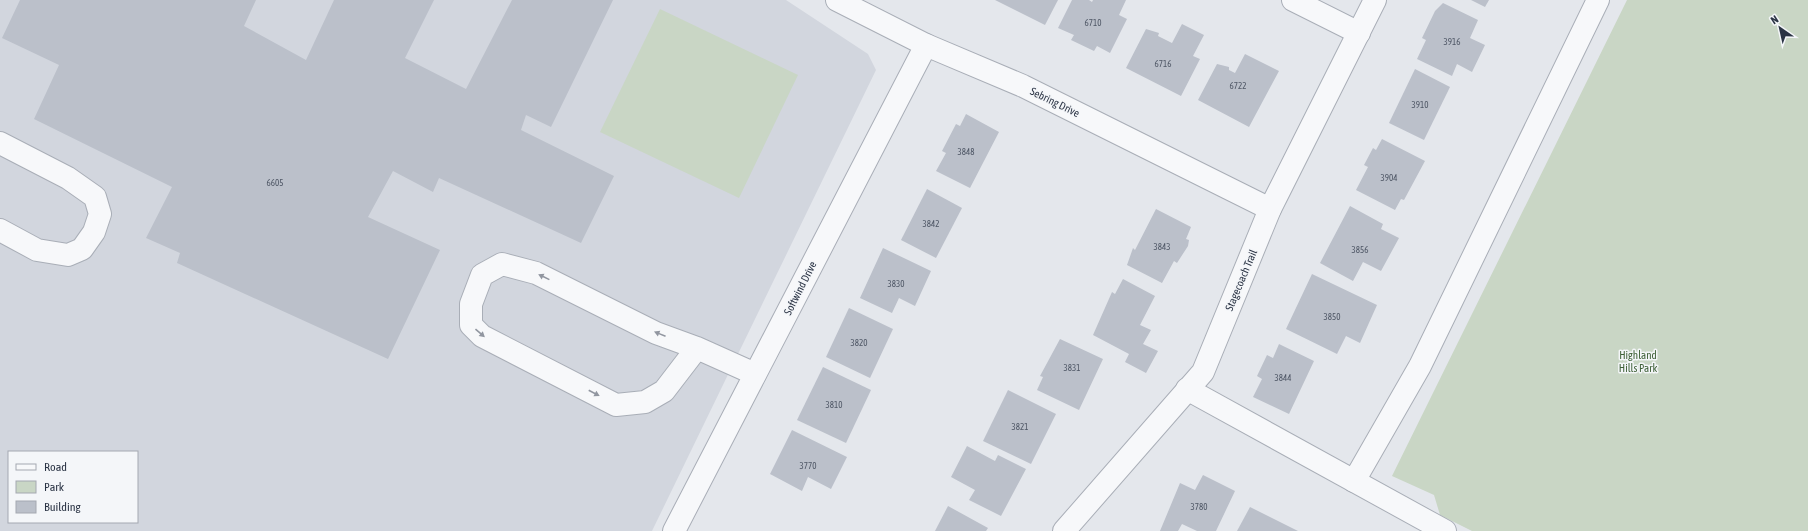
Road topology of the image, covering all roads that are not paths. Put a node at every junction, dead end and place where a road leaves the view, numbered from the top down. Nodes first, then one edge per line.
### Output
1 (837, 0) edge
2 (1293, 0) edge
3 (1375, 0) edge
4 (1598, 0) edge
5 (1359, 34) junction
6 (926, 45) junction
7 (0, 143) edge
8 (1270, 209) junction
9 (0, 230) edge
10 (697, 348) junction
11 (755, 374) junction
12 (1187, 389) junction
13 (1354, 481) junction
14 (674, 531) edge
15 (1064, 531) edge
16 (1445, 531) edge

1 - 6 street, Sebring Drive
2 - 5 street
3 - 5 street, Stagecoach Trail
4 - 13 street
5 - 8 street, Stagecoach Trail
6 - 8 street, Sebring Drive
6 - 11 street, Softwind Drive
7 - 9 street
8 - 12 street, Stagecoach Trail
10 -> 10 street
10 - 11 street
11 - 14 street, Softwind Drive
12 - 13 street
12 - 15 street, Stagecoach Trail
13 - 16 street

